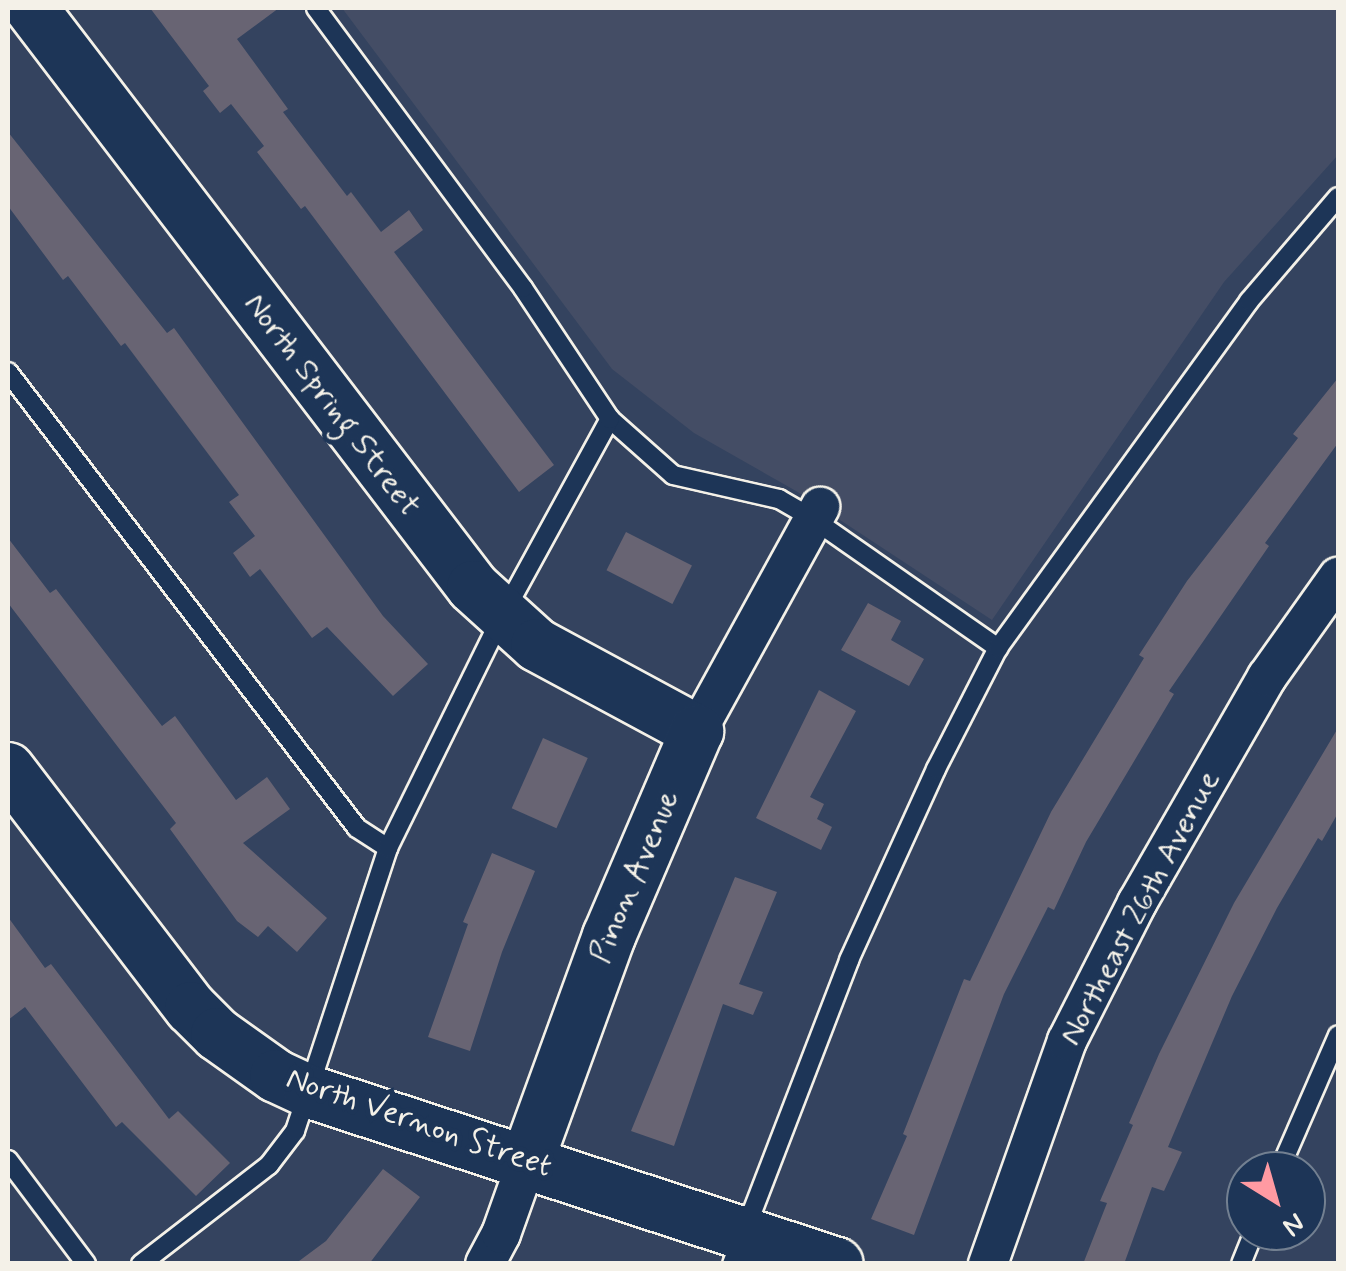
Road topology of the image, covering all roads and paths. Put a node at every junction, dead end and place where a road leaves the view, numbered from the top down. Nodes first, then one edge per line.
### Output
1 (31, 8) edge
2 (316, 8) edge
3 (1338, 197) edge
4 (8, 372) edge
5 (610, 420) junction
6 (817, 513) junction
7 (1338, 576) edge
8 (502, 616) junction
9 (998, 648) junction
10 (697, 731) junction
11 (8, 769) edge
12 (388, 848) junction
13 (1338, 1035) edge
14 (310, 1092) junction
15 (1288, 1151) edge
16 (8, 1160) edge
17 (528, 1161) junction
18 (736, 1247) edge
19 (86, 1264) edge
20 (141, 1264) edge
21 (485, 1264) edge
22 (837, 1264) edge
23 (988, 1264) edge

1 - 8 street, North Spring Street
2 - 5 lane
3 - 9 lane
4 - 12 lane
5 - 6 lane
5 - 8 lane
6 - 9 lane
6 - 10 street, Pinon Avenue
7 - 23 street, Northeast 26th Avenue
8 - 10 street, North Spring Street
8 - 12 lane
9 - 18 lane
10 - 17 street, Pinon Avenue
11 - 14 street, North Vernon Street
12 - 14 lane
13 - 15 lane
14 - 17 street, North Vernon Street
14 - 20 lane
16 - 19 lane
17 - 18 street, North Vernon Street
17 - 21 street, Pinon Avenue
18 - 22 street, North Vernon Street

